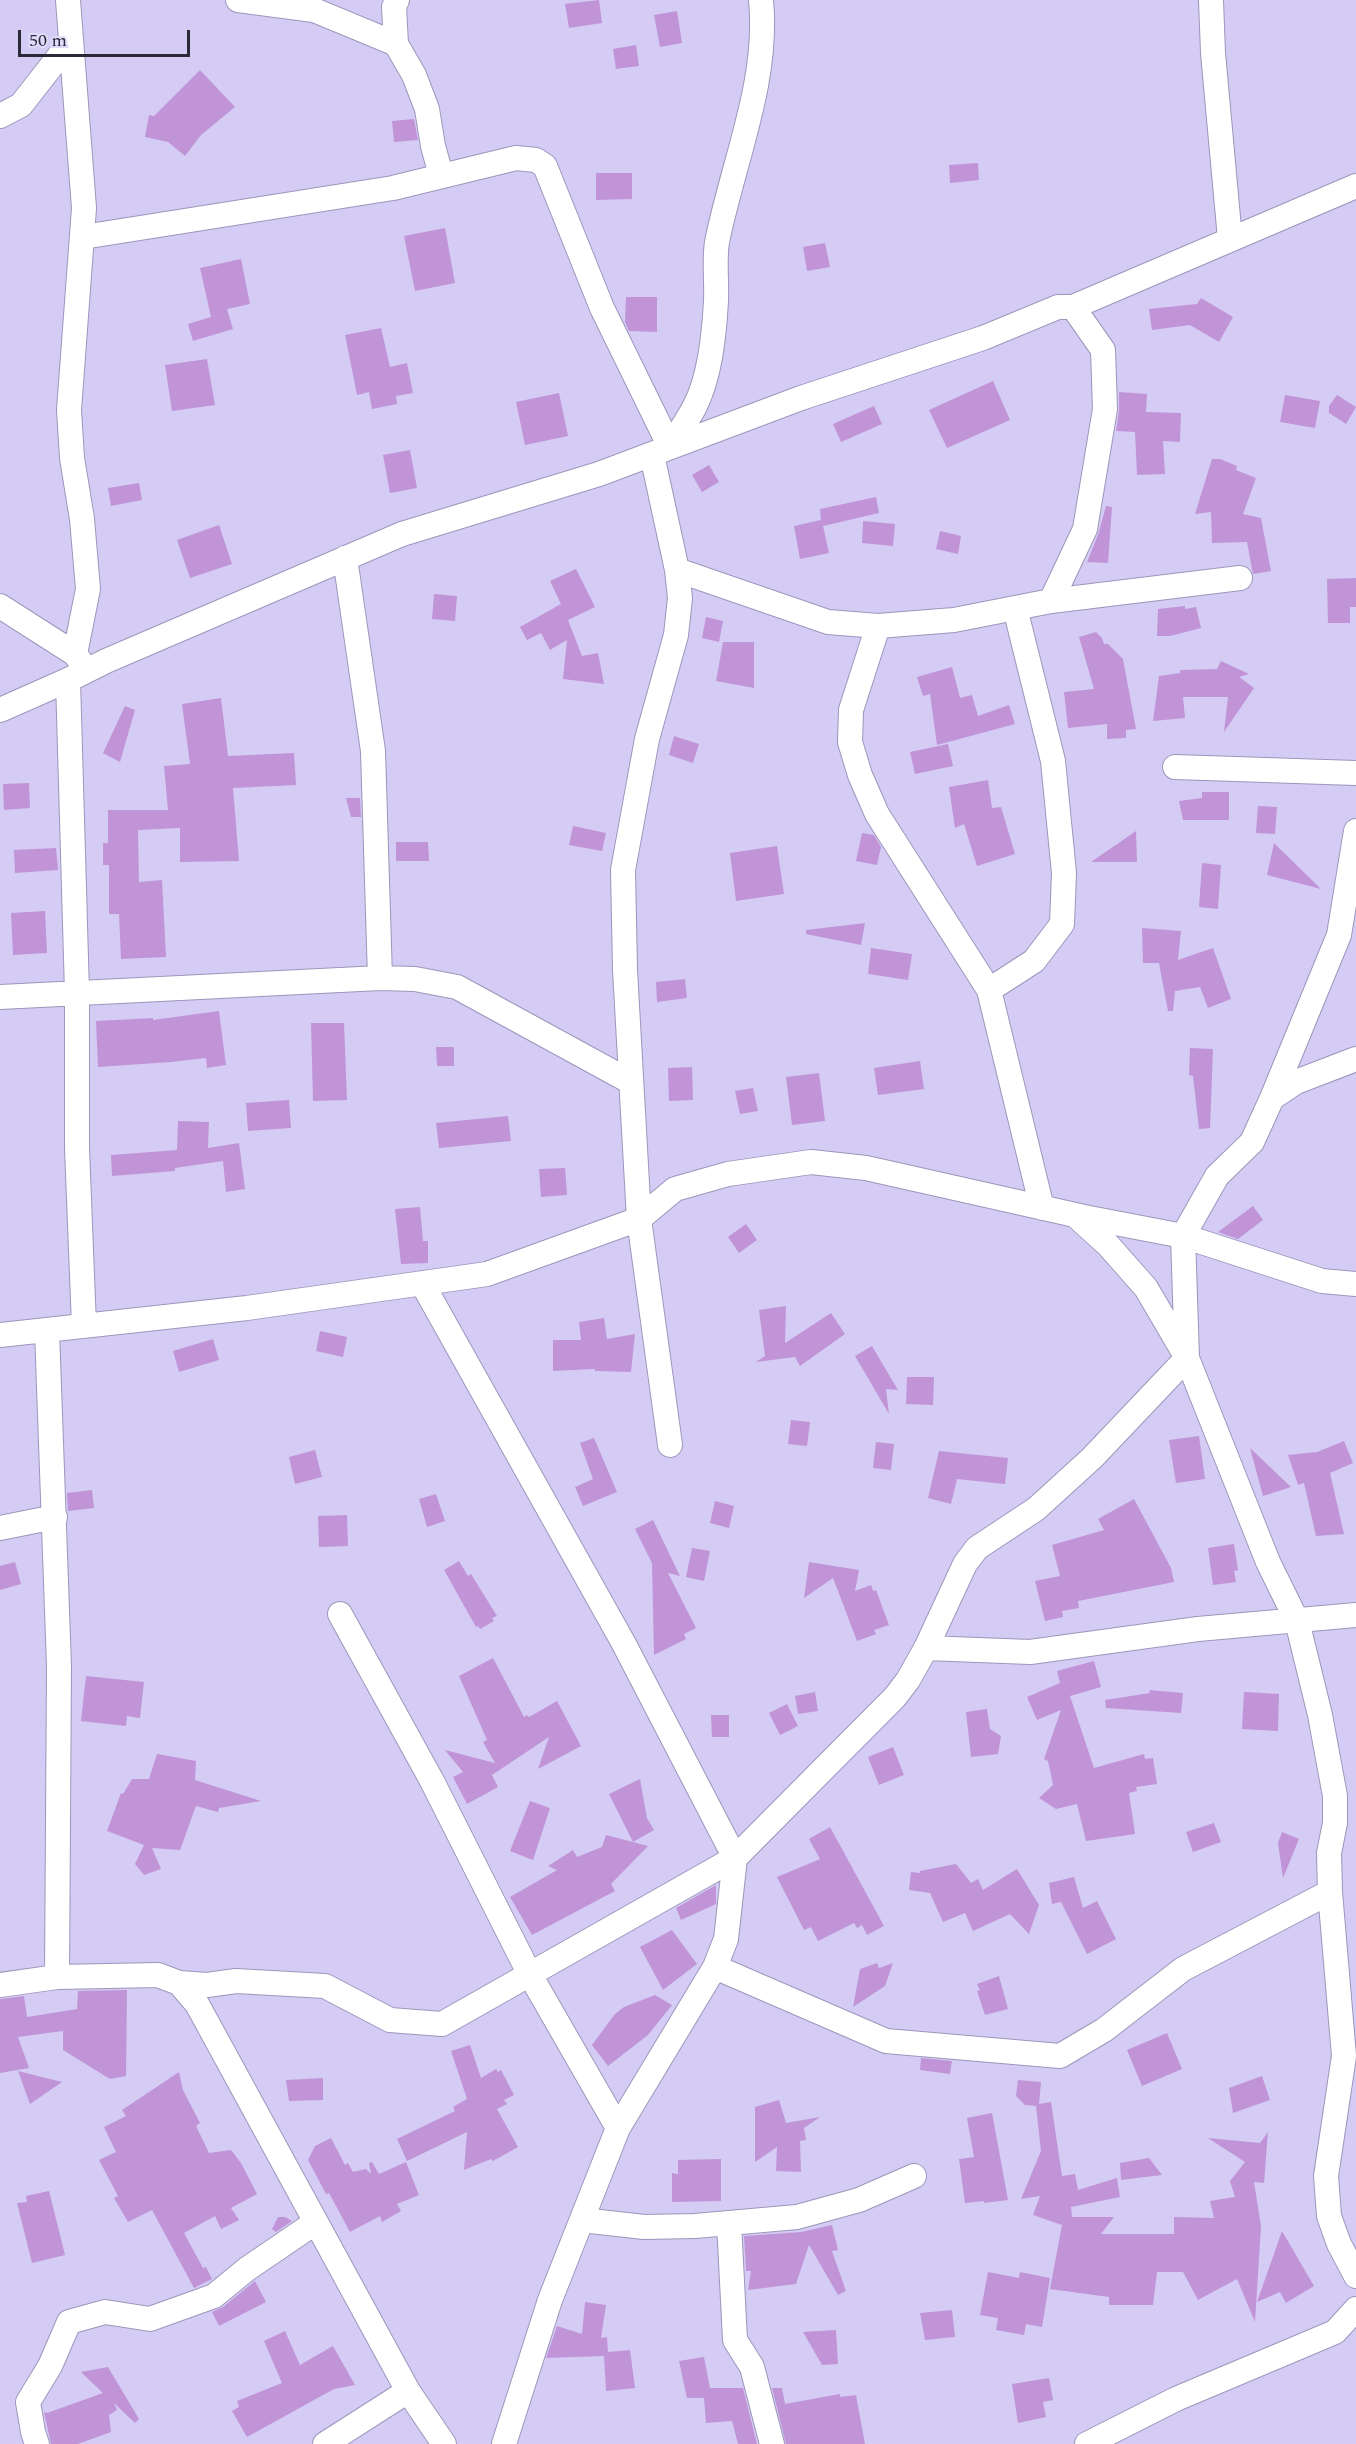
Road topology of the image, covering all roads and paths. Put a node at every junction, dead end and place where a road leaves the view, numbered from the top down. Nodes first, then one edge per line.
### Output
1 (68, 0) edge
2 (238, 0) edge
3 (397, 0) edge
4 (761, 0) edge
5 (1211, 0) edge
6 (313, 5) edge
7 (71, 41) junction
8 (396, 44) junction
9 (0, 116) edge
10 (441, 175) junction
11 (1356, 186) edge
12 (83, 237) junction
13 (1230, 239) junction
14 (1073, 307) junction
15 (661, 451) junction
16 (345, 558) junction
17 (677, 570) junction
18 (1240, 578) dead end
19 (1051, 601) junction
20 (0, 606) edge
21 (1015, 608) junction
22 (878, 626) junction
23 (77, 668) junction
24 (0, 710) edge
25 (1175, 767) dead end
26 (1356, 773) edge
27 (1356, 831) edge
28 (380, 978) junction
29 (989, 990) junction
30 (77, 993) junction
31 (0, 997) edge
32 (1356, 1059) edge
33 (631, 1082) junction
34 (1272, 1098) junction
35 (1042, 1208) junction
36 (1075, 1215) junction
37 (639, 1220) junction
38 (1183, 1236) junction
39 (422, 1283) junction
40 (1356, 1284) edge
41 (84, 1326) junction
42 (47, 1331) junction
43 (0, 1335) edge
44 (1187, 1358) junction
45 (670, 1445) dead end
46 (55, 1517) junction
47 (0, 1528) edge
48 (339, 1614) dead end
49 (1356, 1615) edge
50 (1297, 1621) junction
51 (926, 1648) junction
52 (735, 1858) junction
53 (1330, 1892) junction
54 (716, 1967) junction
55 (529, 1973) junction
56 (57, 1977) junction
57 (179, 1983) junction
58 (0, 1986) edge
59 (618, 2128) junction
60 (914, 2176) dead end
61 (582, 2220) junction
62 (316, 2222) junction
63 (729, 2223) junction
64 (1356, 2276) edge
65 (1356, 2309) edge
66 (1346, 2333) edge
67 (408, 2391) junction
68 (38, 2444) edge
69 (325, 2444) edge
70 (444, 2444) edge
71 (504, 2444) edge
72 (772, 2444) edge
73 (1087, 2444) edge

1 - 7 street
2 - 6 street
3 - 8 street
4 - 15 street
5 - 13 street
6 - 8 street
7 - 9 street
7 - 12 street
8 - 10 street
10 - 12 street
10 - 15 street
11 - 13 street
12 - 23 street
13 - 14 street
14 - 15 street
14 - 19 street
15 - 16 street
15 - 17 street
16 - 23 street
16 - 28 street
17 - 22 street
17 - 33 street
18 - 19 street
19 - 21 street
20 - 23 street
21 - 22 street
21 - 29 street
22 - 29 street
23 - 24 street
23 - 30 street
25 - 26 street
27 - 34 street
28 - 30 street
28 - 33 street
29 - 35 street
30 - 31 street
30 - 41 street
32 - 34 street
33 - 37 street
34 - 38 street
35 - 36 street
35 - 37 street
36 - 38 street
36 - 44 street
37 - 39 street
37 - 45 street
38 - 40 street
38 - 44 street
39 - 41 street
39 - 52 street
41 - 42 street
42 - 43 street
42 - 46 street
44 - 50 street
44 - 51 street
46 - 47 street
46 - 56 street
48 - 55 street
49 - 50 street
50 - 51 street
50 - 53 street
51 - 52 street
52 - 54 street
52 - 55 street
53 - 54 street
53 - 64 street
54 - 59 street
55 - 57 street
55 - 59 street
56 - 57 street
56 - 58 street
57 - 62 street
59 - 61 street
60 - 63 street
61 - 63 street
61 - 71 street
62 - 67 street
62 - 68 street
63 - 72 street
65 - 66 street
66 - 73 street
67 - 69 street
67 - 70 street

